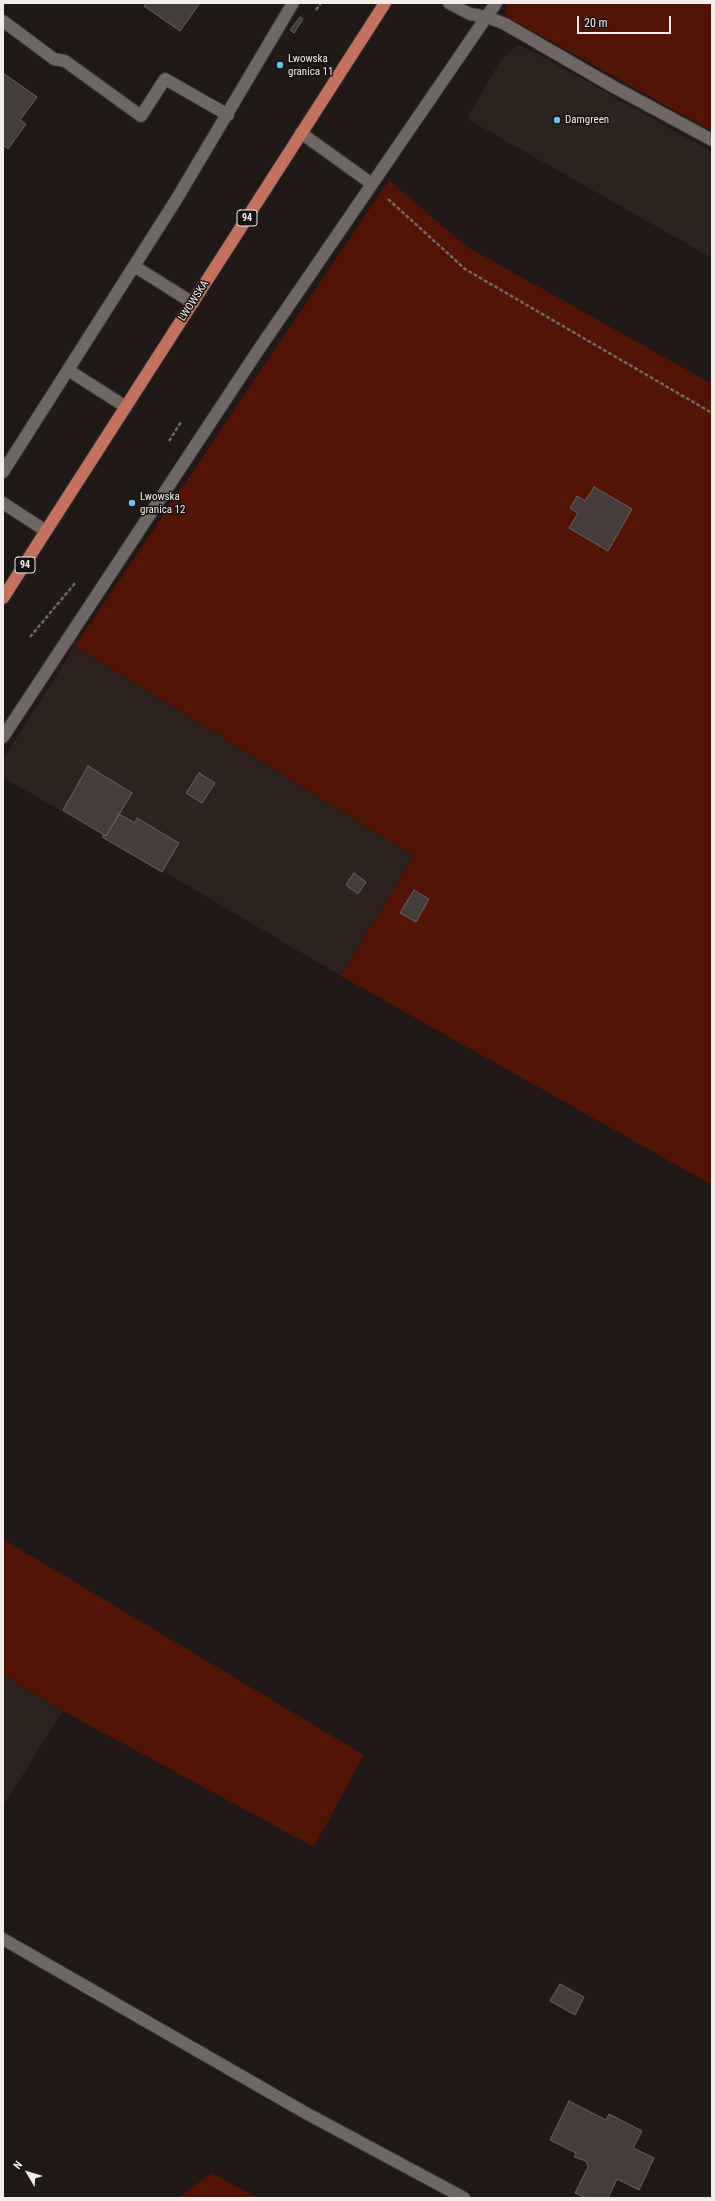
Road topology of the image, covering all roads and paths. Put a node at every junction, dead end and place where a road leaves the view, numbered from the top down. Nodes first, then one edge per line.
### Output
1 (293, 3) edge
2 (385, 3) edge
3 (449, 3) edge
4 (496, 3) edge
5 (487, 17) junction
6 (3, 21) edge
7 (228, 115) junction
8 (301, 133) junction
9 (712, 140) edge
10 (372, 184) junction
11 (134, 266) junction
12 (193, 303) junction
13 (68, 370) junction
14 (126, 407) junction
15 (712, 413) edge
16 (3, 472) edge
17 (3, 503) edge
18 (46, 531) junction
19 (3, 598) edge
20 (3, 737) edge
21 (3, 1939) edge
22 (464, 2198) edge

1 - 7 street
2 - 8 main road, LWOWSKA / 94
3 - 5 street
4 - 5 street
5 - 9 street
5 - 10 street
6 - 7 street
7 - 11 street
8 - 10 street
8 - 12 main road, LWOWSKA / 94
10 - 15 path
10 - 20 street
11 - 12 street
11 - 13 street
12 - 14 main road, LWOWSKA / 94
13 - 14 street
13 - 16 street
14 - 18 main road, LWOWSKA / 94
17 - 18 street
18 - 19 main road, LWOWSKA / 94
21 - 22 street

